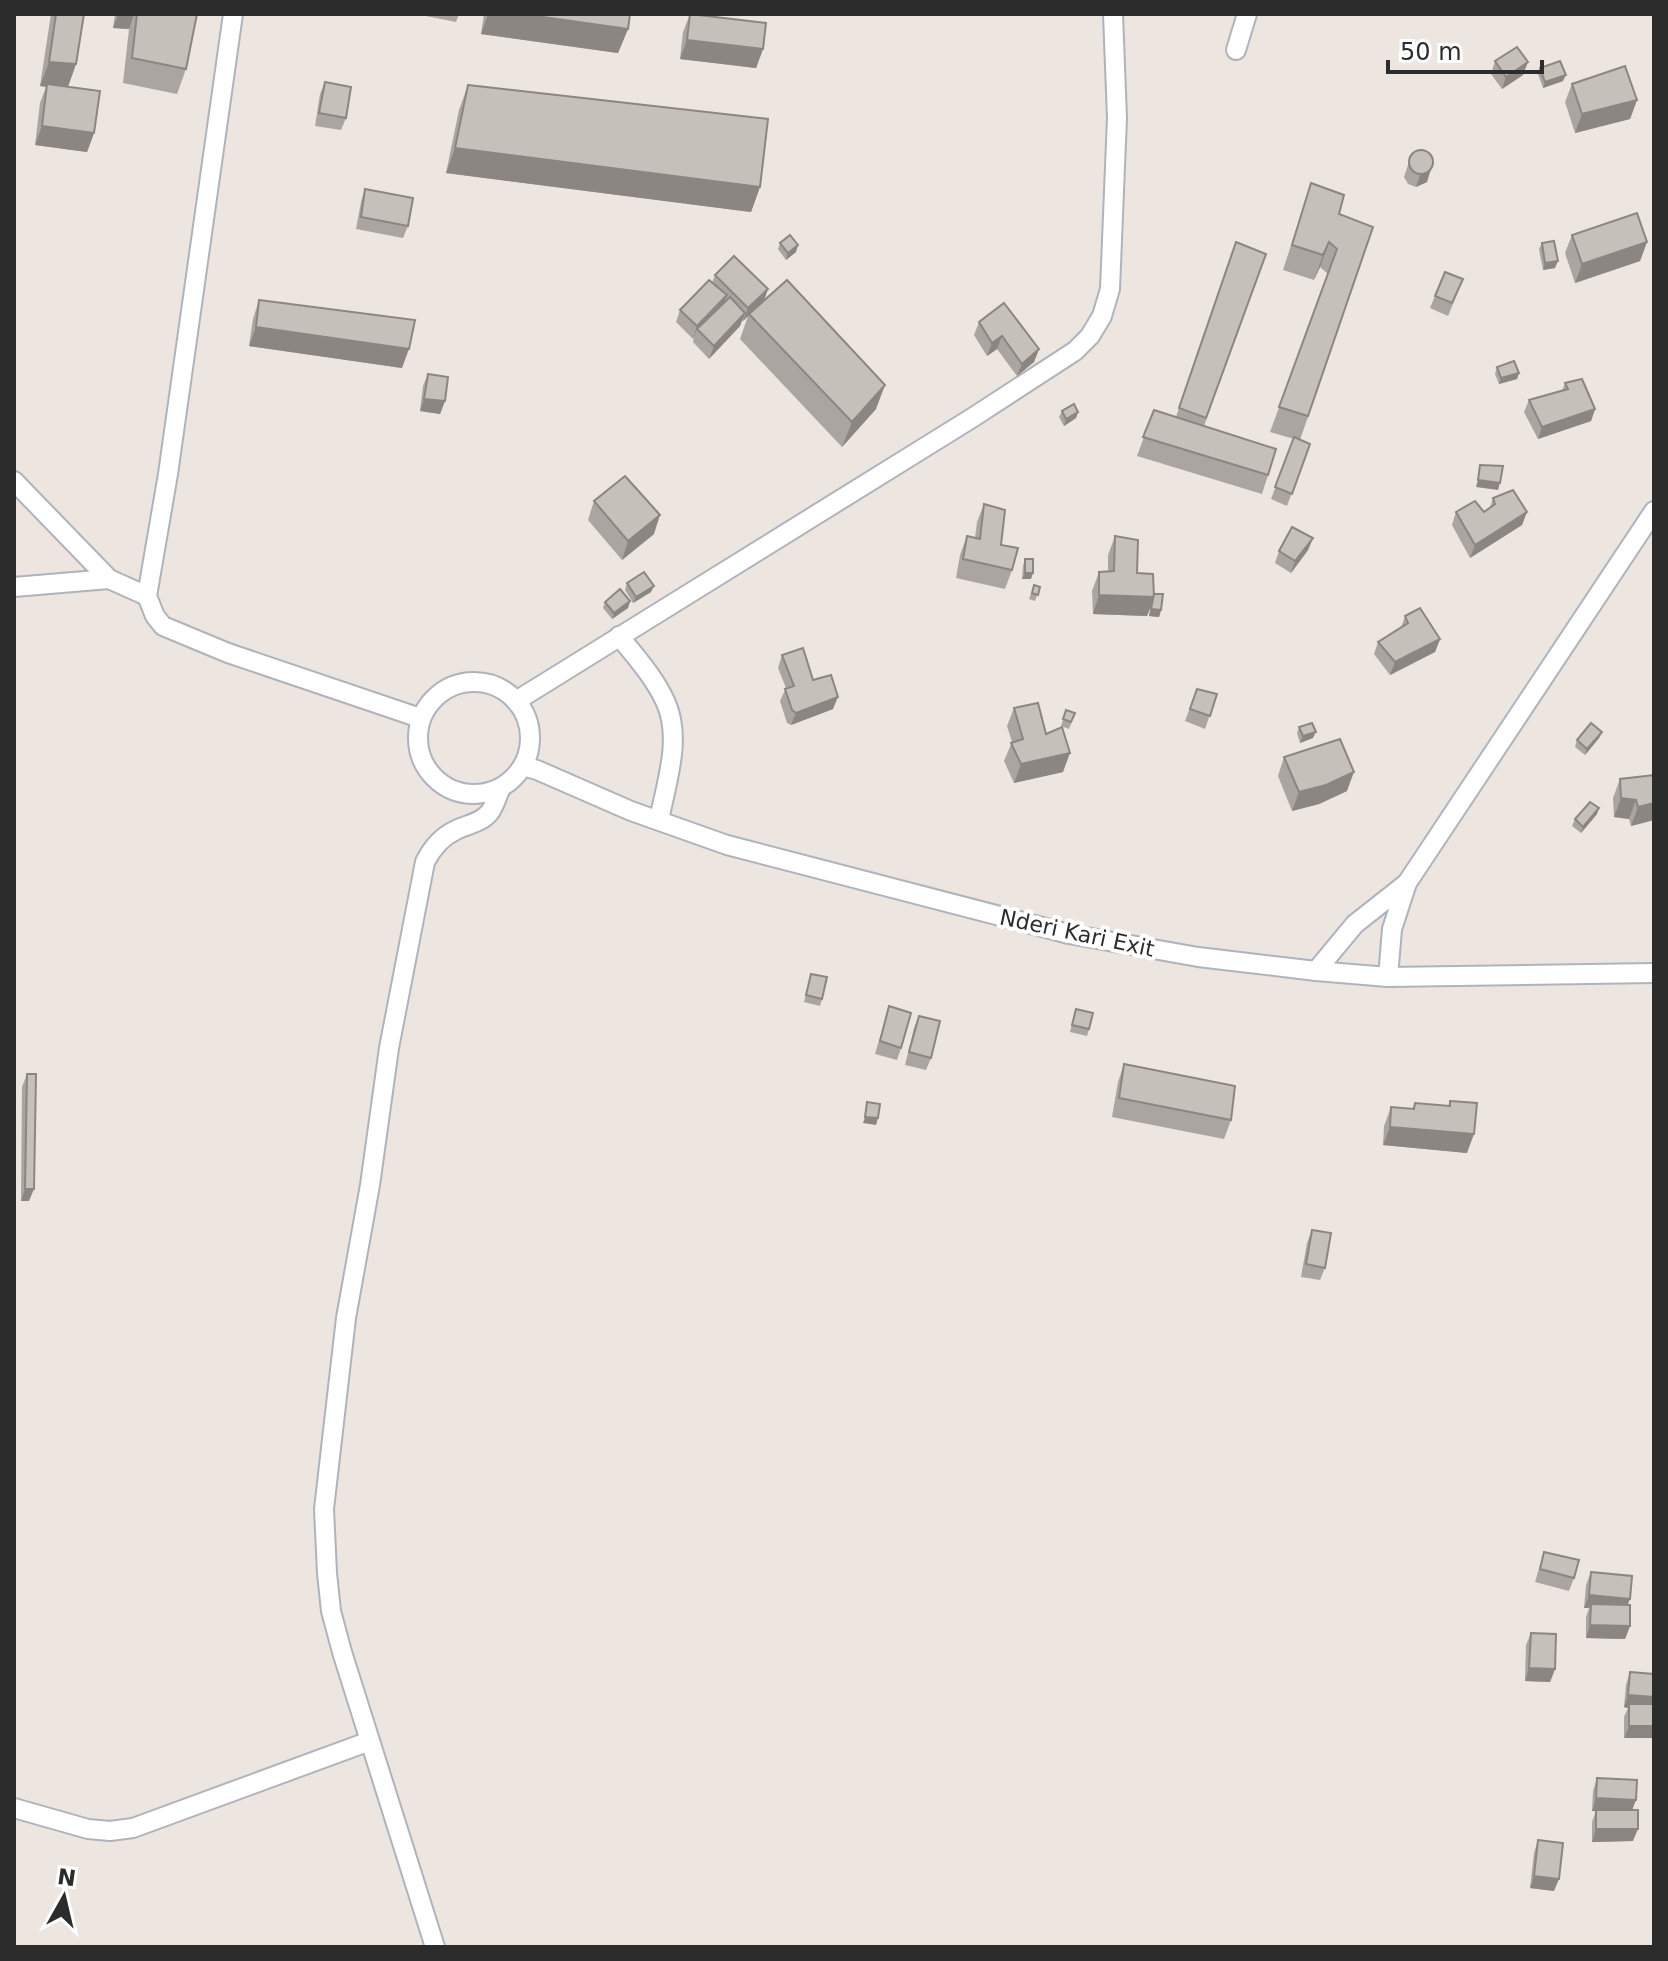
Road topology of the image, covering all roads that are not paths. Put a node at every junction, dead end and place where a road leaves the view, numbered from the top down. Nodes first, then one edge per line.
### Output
1 (233, 14) edge
2 (1113, 14) edge
3 (1247, 14) edge
4 (1236, 50) dead end
5 (14, 481) edge
6 (1654, 511) edge
7 (109, 579) junction
8 (14, 587) edge
9 (147, 596) junction
10 (619, 636) junction
11 (516, 701) junction
12 (420, 718) junction
13 (523, 766) junction
14 (501, 788) junction
15 (659, 820) junction
16 (1407, 883) junction
17 (1316, 971) junction
18 (1654, 973) edge
19 (1388, 977) junction
20 (370, 1741) junction
21 (14, 1808) edge
22 (435, 1947) edge

1 - 9 street
2 - 10 street
3 - 4 street
5 - 7 street
6 - 16 street
7 - 8 street
7 - 9 street
9 - 12 street
10 - 11 street
10 - 15 street
11 - 12 street
11 - 13 street
12 - 14 street
13 - 14 street
13 - 15 street, Nderi Kari Exit
14 - 20 street
15 - 17 street, Nderi Kari Exit
16 - 17 street
16 - 19 street
17 - 19 street, Nderi Kari Exit
18 - 19 street, Nderi Kari Exit
20 - 21 street
20 - 22 street

